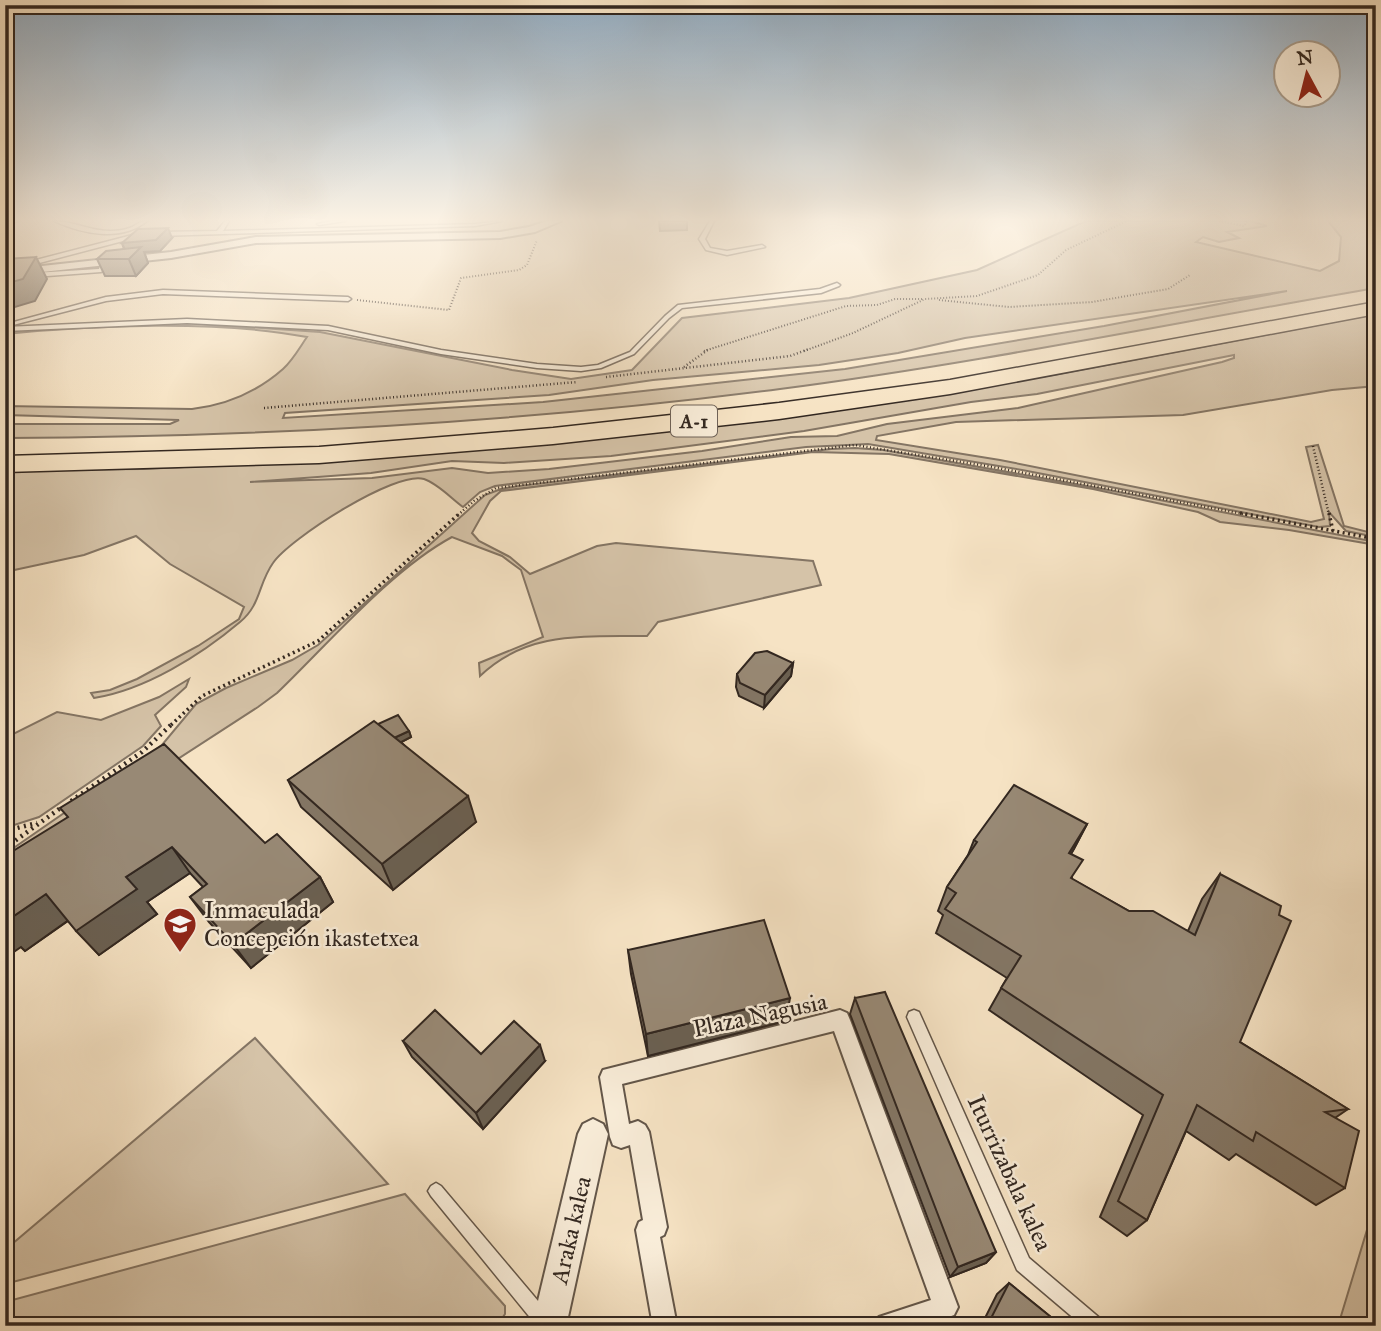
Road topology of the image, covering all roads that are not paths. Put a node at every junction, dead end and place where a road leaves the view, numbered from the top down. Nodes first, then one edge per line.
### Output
1 (837, 285) dead end
2 (1376, 294) edge
3 (348, 299) road end
4 (1376, 308) edge
5 (5, 327) edge
6 (5, 446) edge
7 (5, 464) edge
8 (915, 1017) dead end
9 (593, 1134) dead end
10 (436, 1191) dead end
11 (548, 1326) edge
12 (665, 1326) edge
13 (888, 1326) edge
14 (1096, 1326) edge

1 - 5 lane
2 - 6 highway, A-1
3 - 5 lane
4 - 7 highway, A-1
8 - 14 lane, Iturrizabala kalea
9 - 11 street, Araka kalea
10 - 11 lane
12 - 13 street, Plaza Nagusia

